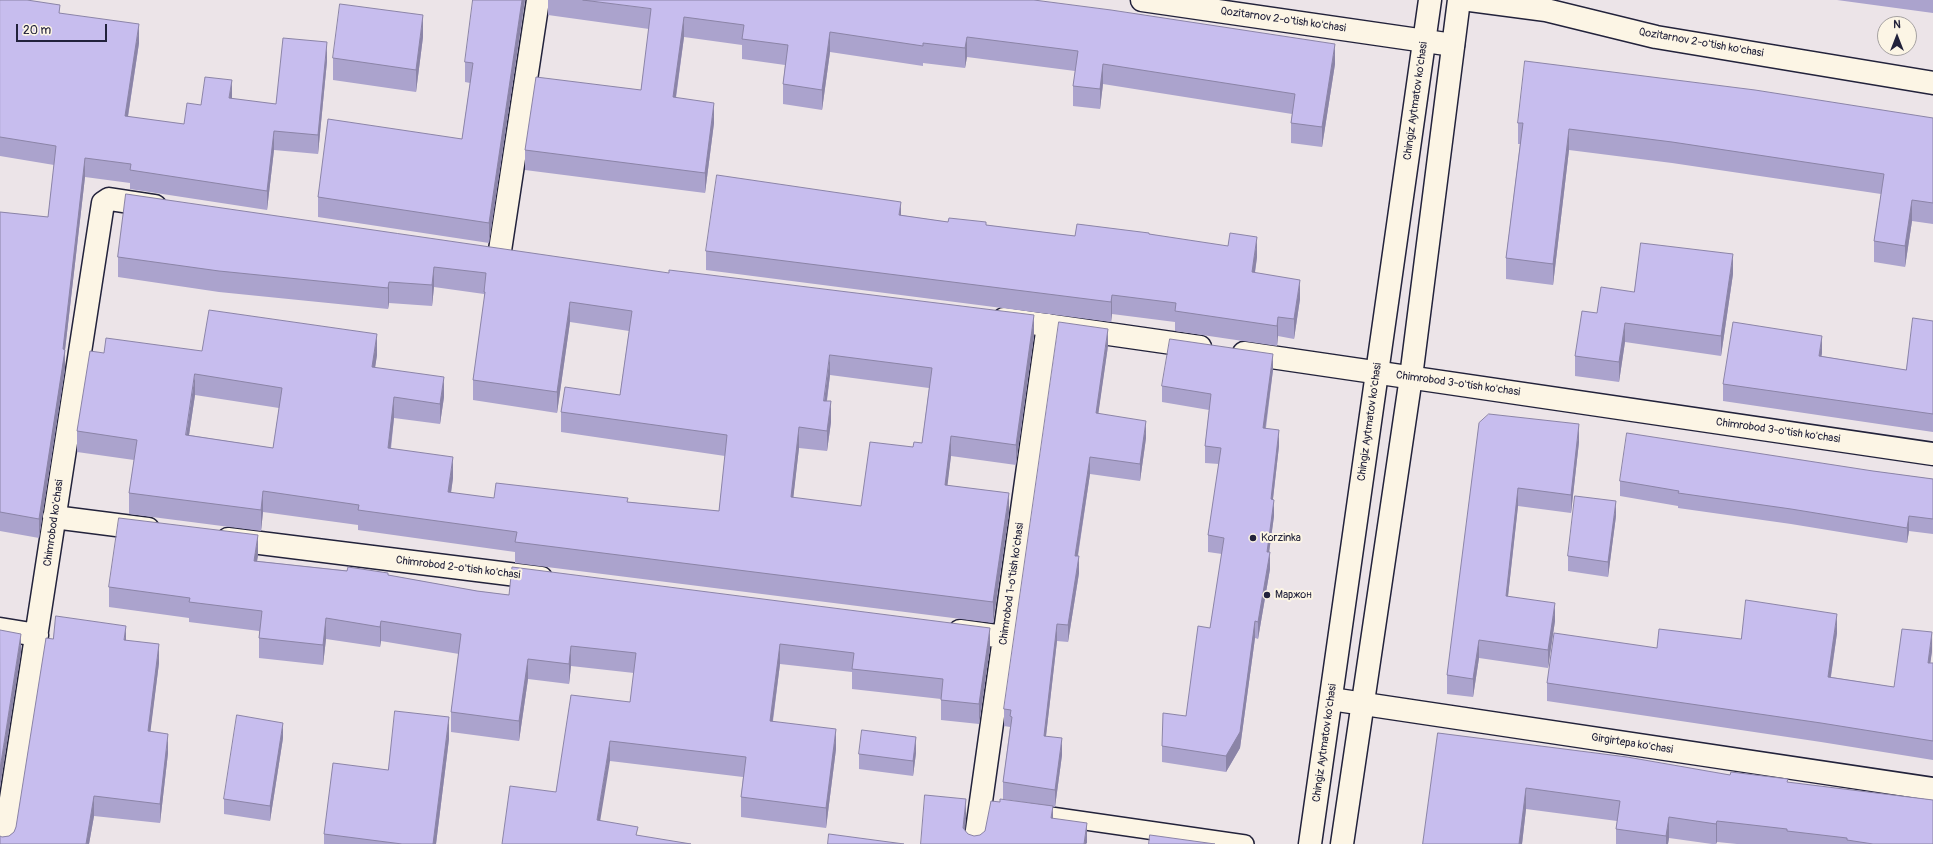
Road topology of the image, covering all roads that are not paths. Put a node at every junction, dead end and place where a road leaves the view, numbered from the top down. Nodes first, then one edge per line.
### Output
1 (538, 0) edge
2 (1142, 0) edge
3 (1430, 0) edge
4 (1459, 0) edge
5 (1470, 0) edge
6 (1547, 5) edge
7 (1424, 41) junction
8 (1453, 45) junction
9 (1933, 83) edge
10 (172, 209) edge
11 (476, 253) edge
12 (985, 317) edge
13 (1048, 325) junction
14 (1377, 372) junction
15 (1411, 377) junction
16 (1933, 454) edge
17 (54, 517) junction
18 (165, 531) edge
19 (205, 536) edge
20 (561, 581) edge
21 (0, 629) edge
22 (941, 629) edge
23 (38, 635) junction
24 (1004, 637) junction
25 (1331, 699) junction
26 (1362, 703) junction
27 (1933, 789) edge
28 (996, 808) junction
29 (6, 844) edge
30 (975, 844) edge
31 (1245, 844) edge
32 (1310, 844) edge
33 (1342, 844) edge

1 - 11 street
2 - 7 street, Qozitarnov 2-o'tish ko'chasi
3 - 7 street, Chingiz Aytmatov ko'chasi
4 - 8 street
5 - 6 street, Qozitarnov 2-o'tish ko'chasi
6 - 9 street, Qozitarnov 2-o'tish ko'chasi
7 - 8 street, Qozitarnov 2-o'tish ko'chasi
7 - 14 street, Chingiz Aytmatov ko'chasi
8 - 15 street
10 - 17 street, Chimrobod ko'chasi
12 - 13 street, Chimrobod 3-o'tish ko'chasi
13 - 14 street, Chimrobod 3-o'tish ko'chasi
13 - 24 street, Chimrobod 1-o'tish ko'chasi
14 - 15 street, Chimrobod 3-o'tish ko'chasi
14 - 25 street, Chingiz Aytmatov ko'chasi
15 - 16 street, Chimrobod 3-o'tish ko'chasi
15 - 26 street
17 - 18 street
17 - 23 street, Chimrobod ko'chasi
19 - 20 street, Chimrobod 2-o'tish ko'chasi
21 - 23 street
22 - 24 street
23 - 29 street, Chimrobod ko'chasi
24 - 28 street, Chimrobod 1-o'tish ko'chasi
25 - 26 street, Girgirtepa ko'chasi
25 - 32 street, Chingiz Aytmatov ko'chasi
26 - 27 street, Girgirtepa ko'chasi
26 - 33 street
28 - 30 street, Chimrobod 1-o'tish ko'chasi
28 - 31 lane

